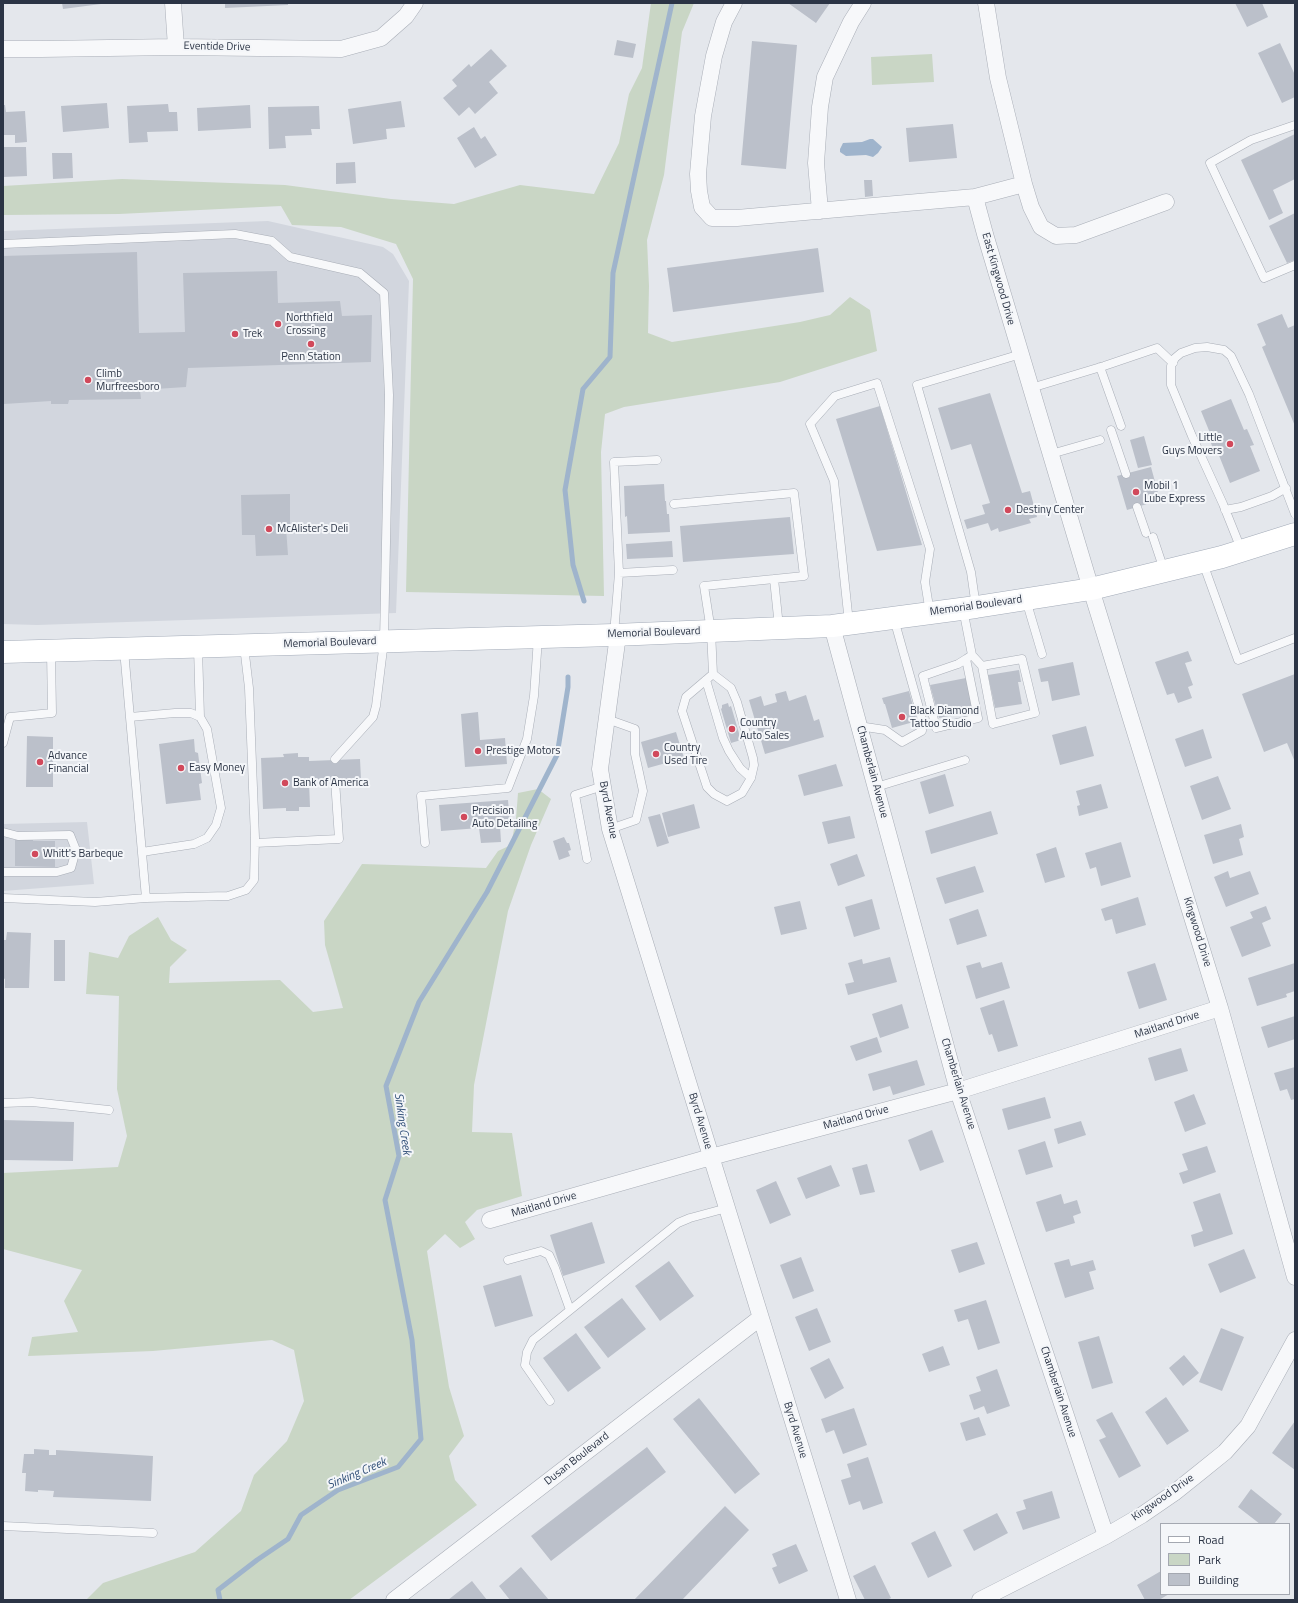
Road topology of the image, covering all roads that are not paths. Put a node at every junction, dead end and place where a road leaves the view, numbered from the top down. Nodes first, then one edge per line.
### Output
1 (172, 3) edge
2 (415, 3) edge
3 (734, 3) edge
4 (863, 3) edge
5 (986, 3) edge
6 (176, 47) junction
7 (3, 49) edge
8 (1295, 125) edge
9 (1024, 184) junction
10 (975, 197) junction
11 (1166, 202) dead end
12 (820, 211) junction
13 (3, 244) edge
14 (1295, 265) edge
15 (1021, 354) junction
16 (1173, 363) junction
17 (1100, 367) junction
18 (1031, 388) junction
19 (1121, 426) dead end
20 (1111, 430) dead end
21 (1100, 440) dead end
22 (1051, 454) junction
23 (657, 460) dead end
24 (1126, 474) dead end
25 (1286, 488) junction
26 (674, 504) dead end
27 (1137, 507) dead end
28 (1225, 510) junction
29 (1295, 514) edge
30 (1295, 534) edge
31 (1241, 551) junction
32 (1203, 562) junction
33 (673, 570) dead end
34 (1164, 571) junction
35 (619, 573) junction
36 (774, 579) junction
37 (1091, 589) junction
38 (1026, 599) junction
39 (969, 608) junction
40 (930, 613) junction
41 (894, 618) junction
42 (841, 625) junction
43 (779, 628) junction
44 (711, 631) junction
45 (616, 635) junction
46 (538, 637) junction
47 (1295, 638) edge
48 (384, 641) junction
49 (243, 645) junction
50 (198, 647) junction
51 (124, 649) junction
52 (51, 651) junction
53 (3, 652) edge
54 (1042, 654) dead end
55 (969, 657) junction
56 (982, 666) junction
57 (712, 674) junction
58 (706, 680) junction
59 (130, 717) junction
60 (200, 718) junction
61 (607, 719) junction
62 (859, 726) junction
63 (3, 743) edge
64 (335, 758) dead end
65 (965, 760) dead end
66 (751, 778) junction
67 (335, 780) dead end
68 (603, 786) junction
69 (876, 787) junction
70 (610, 829) junction
71 (3, 832) edge
72 (255, 843) junction
73 (425, 843) dead end
74 (142, 852) junction
75 (588, 859) dead end
76 (3, 872) edge
77 (3, 898) edge
78 (146, 898) junction
79 (1220, 1008) junction
80 (958, 1091) junction
81 (3, 1103) edge
82 (109, 1110) dead end
83 (711, 1156) junction
84 (727, 1208) junction
85 (490, 1220) dead end
86 (508, 1260) dead end
87 (1295, 1277) edge
88 (570, 1310) junction
89 (760, 1318) junction
90 (1295, 1340) edge
91 (550, 1401) dead end
92 (3, 1526) edge
93 (153, 1533) dead end
94 (1106, 1536) junction
95 (394, 1600) edge
96 (848, 1600) edge
97 (980, 1600) edge

1 - 6 street
2 - 6 street, Eventide Drive
3 - 12 street
4 - 12 street
5 - 9 street
6 - 7 street, Eventide Drive
8 - 14 lane
9 - 10 street
9 - 11 street
10 - 12 street
10 - 15 street, East Kingwood Drive
13 - 48 lane
15 - 18 street, East Kingwood Drive
15 - 39 lane
16 - 17 lane
16 - 25 lane
16 - 28 lane
17 - 18 lane
17 - 19 lane
18 - 22 street, East Kingwood Drive
20 - 24 lane
21 - 22 lane
22 - 37 street, East Kingwood Drive
23 - 35 lane
25 - 28 lane
25 - 29 lane
26 - 36 lane
27 - 34 lane
28 - 31 lane
30 - 31 main road, Memorial Boulevard
31 - 32 main road, Memorial Boulevard
32 - 34 main road, Memorial Boulevard
32 - 47 lane
33 - 35 lane
34 - 37 main road, Memorial Boulevard
35 - 45 lane
36 - 43 lane
36 - 44 lane
37 - 38 main road, Memorial Boulevard
37 - 79 street, Kingwood Drive
38 - 39 main road, Memorial Boulevard
38 - 54 lane
39 - 40 main road, Memorial Boulevard
39 - 55 lane
40 - 41 main road, Memorial Boulevard
40 - 42 lane
41 - 42 main road, Memorial Boulevard
41 - 62 lane
42 - 43 main road, Memorial Boulevard
42 - 62 street, Chamberlain Avenue
43 - 44 main road, Memorial Boulevard
44 - 45 main road, Memorial Boulevard
44 - 57 lane
45 - 46 main road, Memorial Boulevard
45 - 61 street, Byrd Avenue
46 - 48 main road, Memorial Boulevard
46 - 73 lane
48 - 49 main road, Memorial Boulevard
48 - 64 lane
49 - 50 main road, Memorial Boulevard
49 - 72 lane
50 - 51 main road, Memorial Boulevard
50 - 60 lane
51 - 52 main road, Memorial Boulevard
51 - 59 lane
52 - 53 main road, Memorial Boulevard
52 - 63 lane
55 - 55 lane
55 - 56 lane
56 - 56 lane
57 - 58 lane
57 - 66 lane
58 - 66 lane
58 - 66 lane
59 - 60 lane
59 - 74 lane
60 - 74 lane
61 - 68 street, Byrd Avenue
61 - 70 lane
62 - 69 street, Chamberlain Avenue
65 - 69 lane
67 - 72 lane
68 - 70 street, Byrd Avenue
68 - 75 lane
69 - 80 street, Chamberlain Avenue
70 - 83 street, Byrd Avenue
71 - 76 lane
72 - 78 lane
74 - 78 lane
77 - 78 lane
79 - 80 street, Maitland Drive
79 - 87 street, Kingwood Drive
80 - 83 street, Maitland Drive
80 - 94 street, Chamberlain Avenue
81 - 82 lane
83 - 84 street, Byrd Avenue
83 - 85 street, Maitland Drive
84 - 88 lane
84 - 89 street, Byrd Avenue
86 - 88 lane
88 - 91 lane
89 - 95 street, Dusan Boulevard
89 - 96 street, Byrd Avenue
90 - 94 street, Kingwood Drive
92 - 93 lane
94 - 97 street, Kingwood Drive

